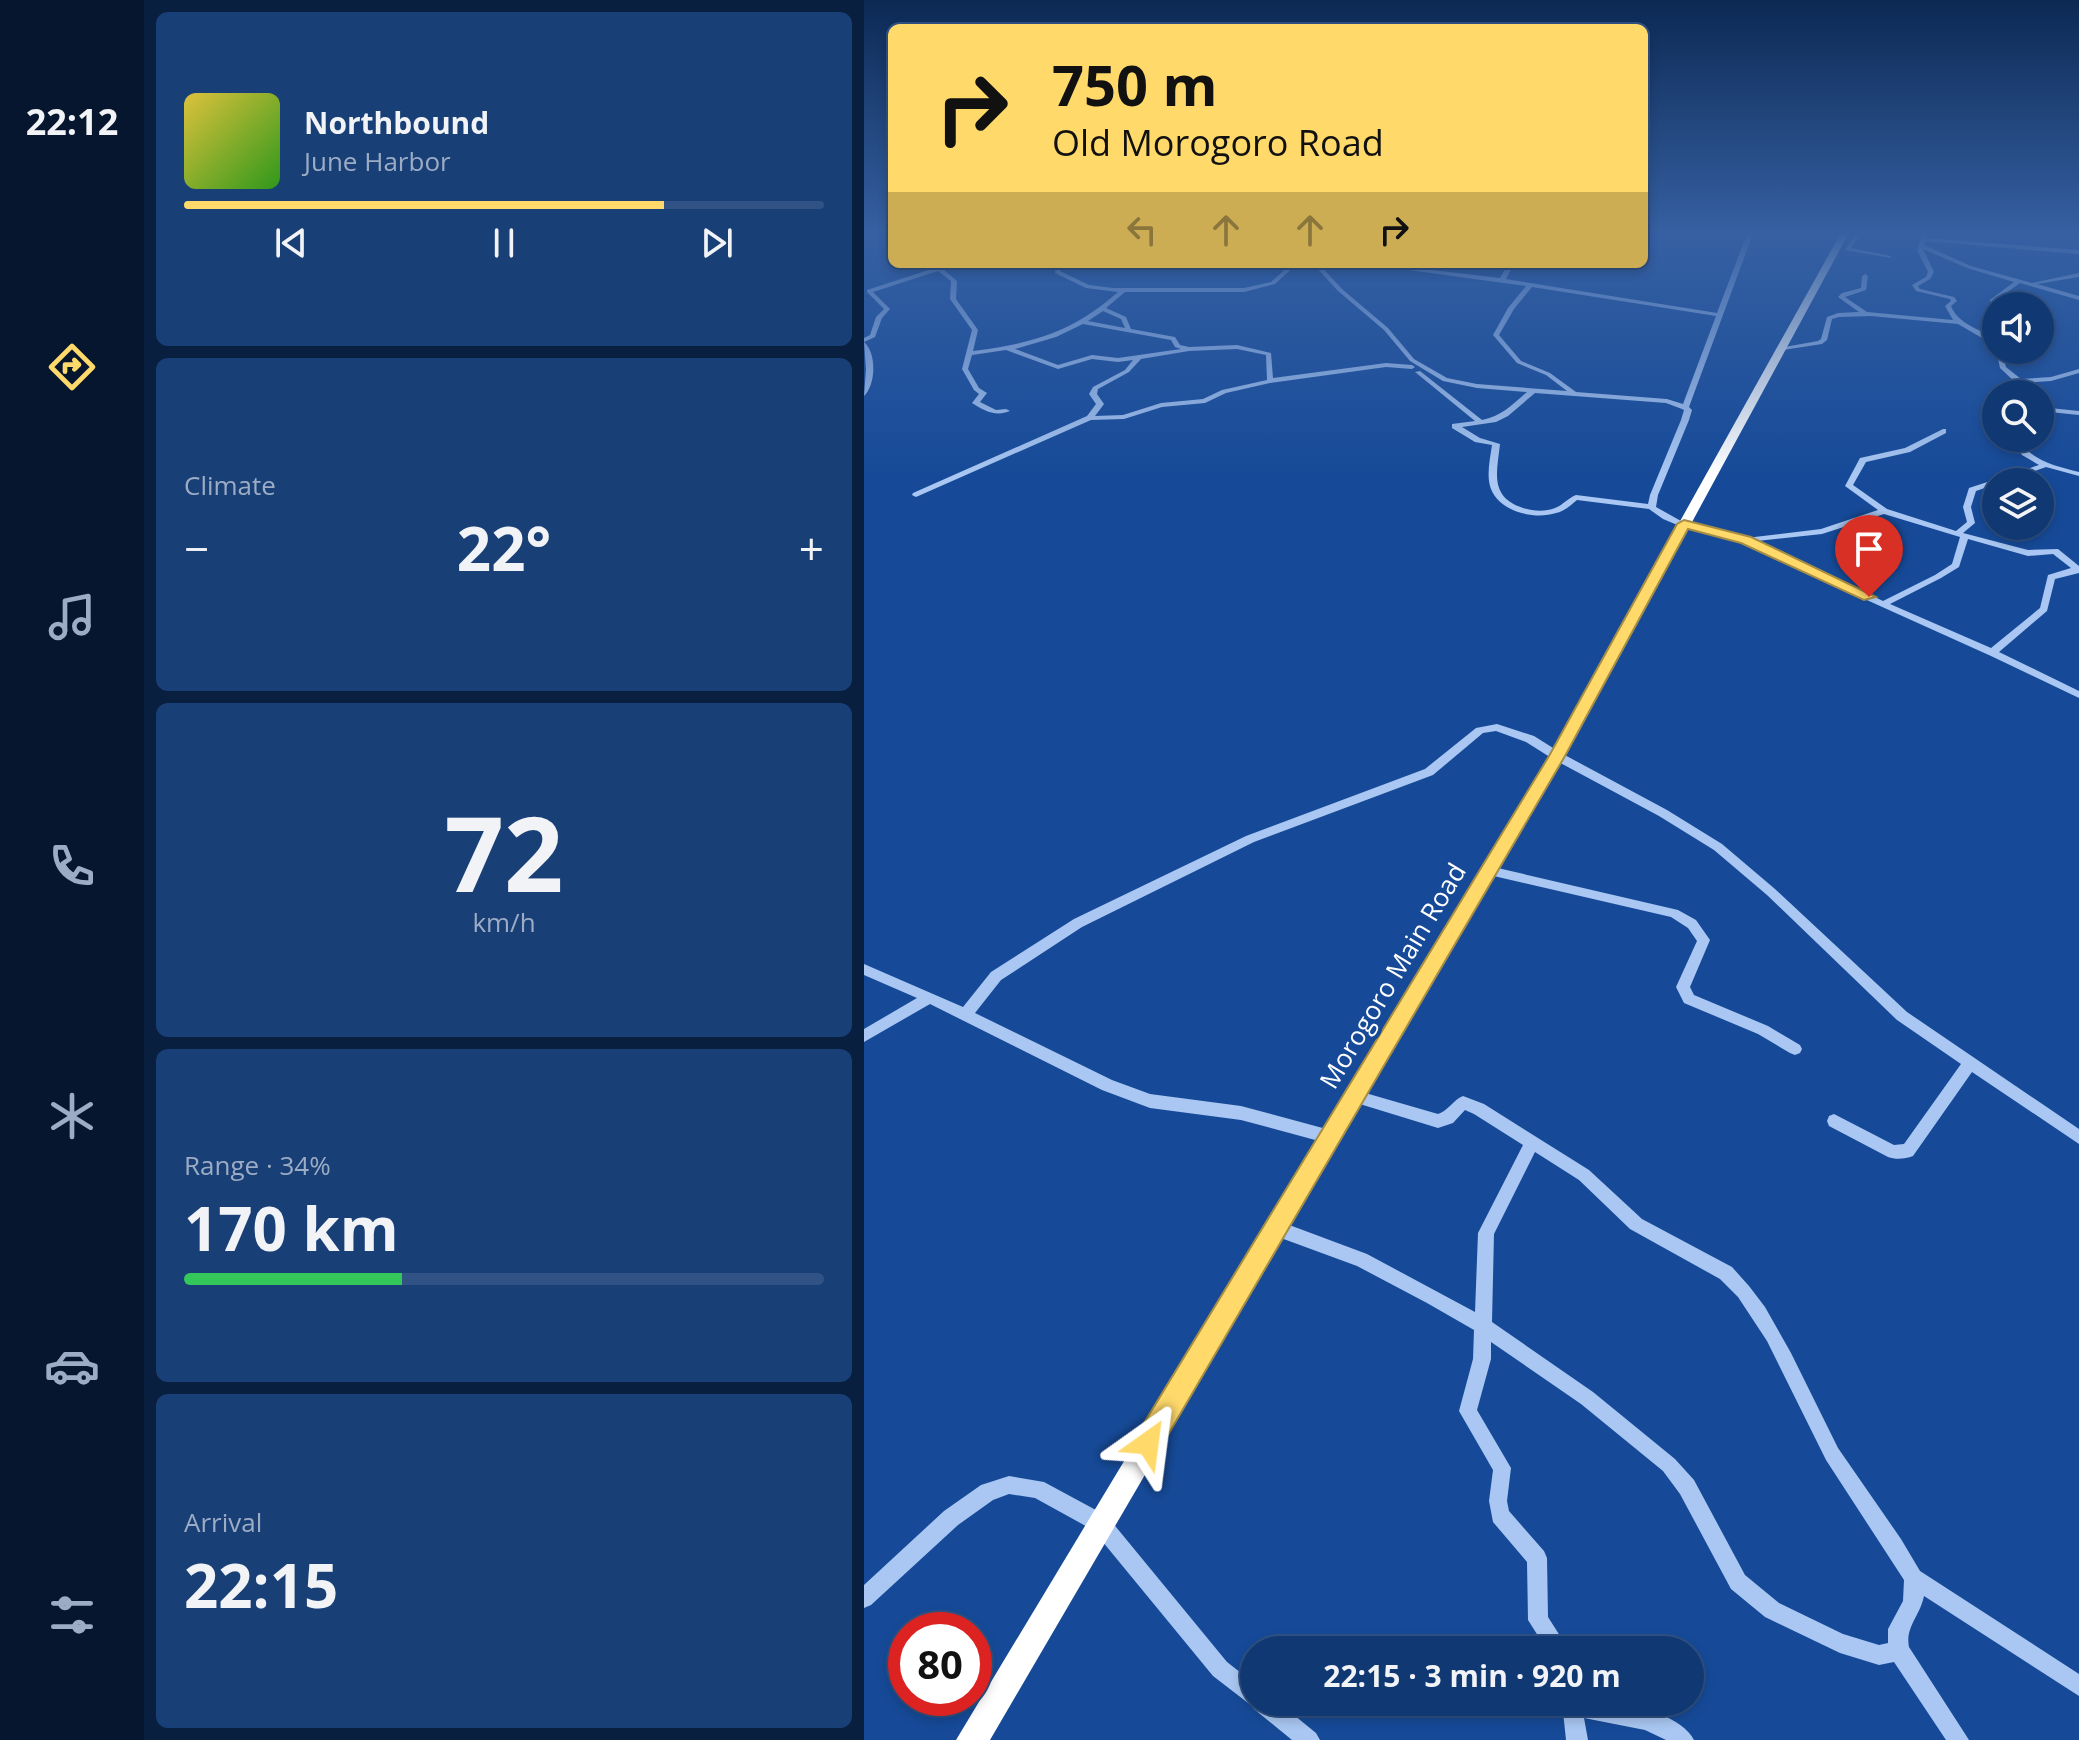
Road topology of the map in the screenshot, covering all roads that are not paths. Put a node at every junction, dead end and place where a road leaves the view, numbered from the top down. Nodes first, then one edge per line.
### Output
1 (884, 312) edge
2 (962, 312) edge
3 (1100, 312) edge
4 (1111, 312) edge
5 (1366, 312) edge
6 (1509, 312) edge
7 (1702, 312) edge
8 (1800, 312) edge
9 (1938, 312) edge
10 (1951, 312) edge
11 (1864, 313) joint
12 (1835, 314) joint
13 (1719, 315) joint
14 (1935, 321) junction
15 (1960, 322) junction
16 (1086, 323) junction
17 (1128, 328) junction
18 (1982, 334) edge
19 (864, 342) edge
20 (1007, 348) junction
21 (1189, 349) junction
22 (1779, 350) junction
23 (970, 353) junction
24 (1139, 357) junction
25 (1412, 364) junction
26 (2002, 364) edge
27 (2079, 371) edge
28 (2018, 380) edge
29 (2035, 380) edge
30 (1270, 381) junction
31 (1534, 390) junction
32 (1574, 392) junction
33 (864, 394) edge
34 (1685, 407) junction
35 (2054, 410) edge
36 (1006, 411) dead end
37 (2079, 413) edge
38 (1090, 418) junction
39 (1482, 423) junction
40 (1943, 431) dead end
41 (2023, 452) edge
42 (2045, 465) junction
43 (2079, 474) edge
44 (916, 495) dead end
45 (1652, 507) junction
46 (1884, 511) junction
47 (1684, 524) junction
48 (1961, 535) junction
49 (1746, 540) junction
50 (2078, 569) edge
51 (1884, 604) junction
52 (1994, 651) junction
53 (2076, 690) edge
54 (1557, 756) junction
55 (1489, 871) junction
56 (864, 969) edge
57 (930, 997) junction
58 (965, 1015) junction
59 (864, 1036) edge
60 (1795, 1049) dead end
61 (1969, 1064) junction
62 (1355, 1096) junction
63 (1834, 1121) dead end
64 (1330, 1137) junction
65 (2079, 1137) edge
66 (1532, 1142) junction
67 (1276, 1228) junction
68 (1483, 1326) junction
69 (1100, 1523) junction
70 (1913, 1578) junction
71 (864, 1598) edge
72 (1549, 1636) edge
73 (1899, 1651) junction
74 (1240, 1685) edge
75 (2079, 1686) edge
76 (1279, 1716) edge
77 (1574, 1716) edge
78 (1637, 1716) edge
79 (972, 1740) edge
80 (1309, 1740) edge
81 (1577, 1740) edge
82 (1683, 1740) edge
83 (1958, 1740) edge

1 - 19 street
2 - 23 street
3 - 16 street
4 - 17 street
5 - 25 street
6 - 32 street
7 - 13 street
8 - 22 highway, Morogoro Main Road
9 - 14 street
10 - 15 street
11 - 12 street
11 - 14 street
12 - 22 street
13 - 34 street
14 - 15 street
15 - 18 street
16 - 17 street
16 - 20 street
17 - 21 street
19 - 33 street
20 - 23 street
20 - 24 street
21 - 24 street
21 - 30 street
22 - 47 highway, Morogoro Main Road
23 - 36 street
24 - 38 street
25 - 30 street
25 - 31 street
25 - 39 street
26 - 28 street
27 - 29 street
30 - 38 street
31 - 32 street
31 - 39 street
32 - 34 street
34 - 45 street
35 - 37 street
38 - 44 street
39 - 45 street
40 - 46 street
41 - 42 street
42 - 43 street
42 - 48 street
45 - 47 street
46 - 48 street
46 - 49 street
47 - 49 street
47 - 54 highway, Morogoro Main Road
48 - 50 street
48 - 51 street
49 - 51 street
50 - 52 street
51 - 52 street
52 - 53 street
54 - 55 highway, Morogoro Main Road
54 - 58 street
54 - 61 street
55 - 60 street
55 - 62 highway, Morogoro Main Road
56 - 57 street
57 - 58 street
57 - 59 street
58 - 64 street
61 - 63 street
61 - 65 street
62 - 64 highway, Morogoro Main Road
62 - 66 street
64 - 67 highway, Morogoro Main Road
66 - 68 street
66 - 70 street
67 - 68 street
67 - 69 highway, Morogoro Main Road
68 - 72 street
68 - 73 street
69 - 71 street
69 - 74 street
69 - 79 highway, Morogoro Main Road
70 - 73 street
70 - 75 street
73 - 83 street
76 - 80 street
77 - 81 street
78 - 82 street

